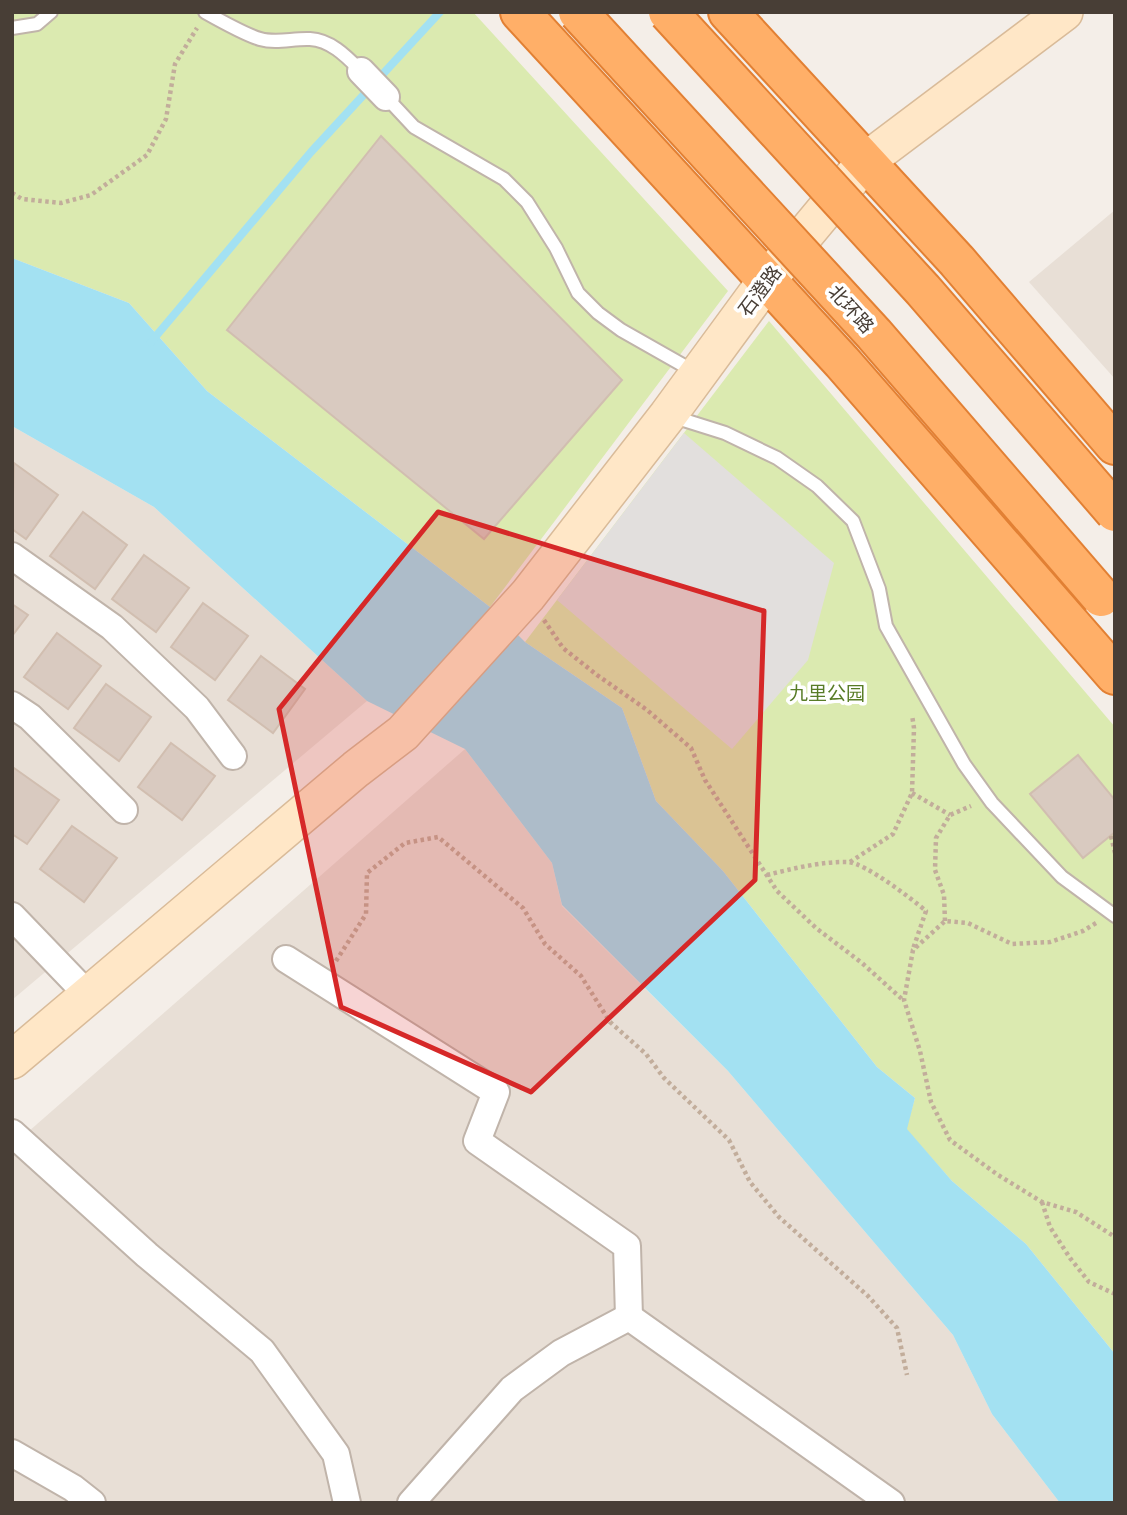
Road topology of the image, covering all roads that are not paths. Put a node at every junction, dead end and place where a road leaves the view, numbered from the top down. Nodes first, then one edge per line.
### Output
1 (51, 12) edge
2 (520, 12) edge
3 (578, 12) edge
4 (668, 12) edge
5 (728, 12) edge
6 (1064, 12) edge
7 (206, 13) edge
8 (12, 28) edge
9 (360, 71) joint
10 (386, 97) joint
11 (866, 161) junction
12 (768, 280) junction
13 (698, 374) junction
14 (668, 415) junction
15 (1115, 445) edge
16 (1115, 513) edge
17 (12, 556) edge
18 (1108, 605) edge
19 (1115, 675) edge
20 (12, 705) edge
21 (233, 756) dead end
22 (124, 810) dead end
23 (1113, 915) edge
24 (12, 916) edge
25 (286, 959) dead end
26 (88, 995) junction
27 (12, 1060) edge
28 (12, 1133) edge
29 (629, 1317) junction
30 (12, 1453) edge
31 (92, 1503) edge
32 (347, 1503) edge
33 (411, 1503) edge
34 (891, 1503) edge

1 - 8 lane
2 - 12 highway
3 - 18 highway, 北环路, bridge
4 - 16 highway, bridge
5 - 11 highway
6 - 11 street, 石澄路
7 - 9 lane
9 - 10 street
10 - 13 lane
11 - 12 street, 石澄路
11 - 15 highway
12 - 13 street, 石澄路
12 - 19 highway
13 - 14 street, 石澄路
14 - 23 lane
14 - 26 street, 石澄路
17 - 21 street
20 - 22 street
24 - 26 street
25 - 29 street
26 - 27 street, 石澄路
28 - 32 street
29 - 33 street
29 - 34 street
30 - 31 street

